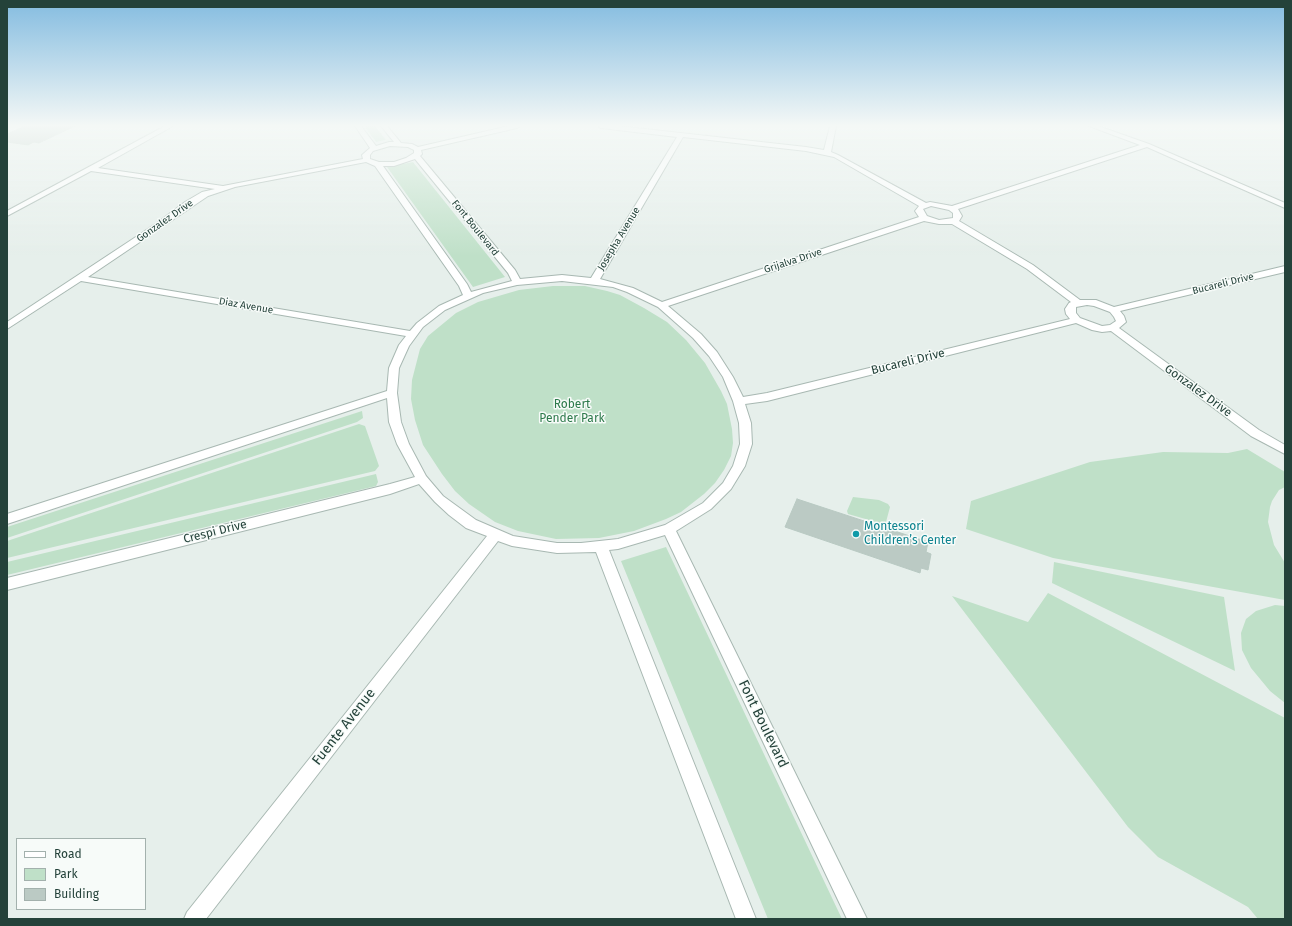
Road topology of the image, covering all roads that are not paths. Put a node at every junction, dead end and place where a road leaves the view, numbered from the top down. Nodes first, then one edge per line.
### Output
1 (90, 169) edge
2 (91, 169) edge
3 (320, 169) edge
4 (382, 169) edge
5 (429, 169) edge
6 (661, 169) edge
7 (860, 169) edge
8 (1074, 169) edge
9 (1200, 169) edge
10 (223, 188) junction
11 (924, 205) junction
12 (1285, 206) edge
13 (952, 208) junction
14 (7, 214) edge
15 (924, 218) junction
16 (953, 221) junction
17 (1285, 269) edge
18 (80, 278) junction
19 (594, 281) junction
20 (518, 282) junction
21 (468, 296) junction
22 (1078, 303) junction
23 (660, 305) junction
24 (1113, 310) junction
25 (1077, 320) junction
26 (7, 326) edge
27 (1113, 328) junction
28 (412, 334) junction
29 (392, 393) junction
30 (739, 401) junction
31 (1285, 450) edge
32 (422, 479) junction
33 (7, 519) edge
34 (668, 530) junction
35 (495, 535) junction
36 (601, 546) junction
37 (7, 584) edge
38 (194, 919) edge
39 (746, 919) edge
40 (856, 919) edge

1 - 14 street
2 - 10 street
3 - 10 street, Gonzalez Drive
4 - 21 street
5 - 20 street, Font Boulevard
6 - 19 street, Josepha Avenue
7 - 11 street
8 - 13 street
9 - 12 street
10 - 18 street, Gonzalez Drive
11 - 13 street
11 - 15 street
13 - 16 street
15 - 16 street
15 - 23 street, Grijalva Drive
16 - 22 street
17 - 24 street, Bucareli Drive
18 - 26 street, Gonzalez Drive
18 - 28 street, Diaz Avenue
19 - 20 street
19 - 23 street
20 - 21 street
21 - 28 street
22 - 24 street
22 - 25 street
23 - 30 street
24 - 27 street
25 - 27 street
25 - 30 street, Bucareli Drive
27 - 31 street, Gonzalez Drive
28 - 29 street
29 - 32 street
29 - 33 street
30 - 34 street
32 - 35 street
32 - 37 street, Crespi Drive
34 - 36 street
34 - 40 street, Font Boulevard
35 - 36 street
35 - 38 street, Fuente Avenue
36 - 39 street

